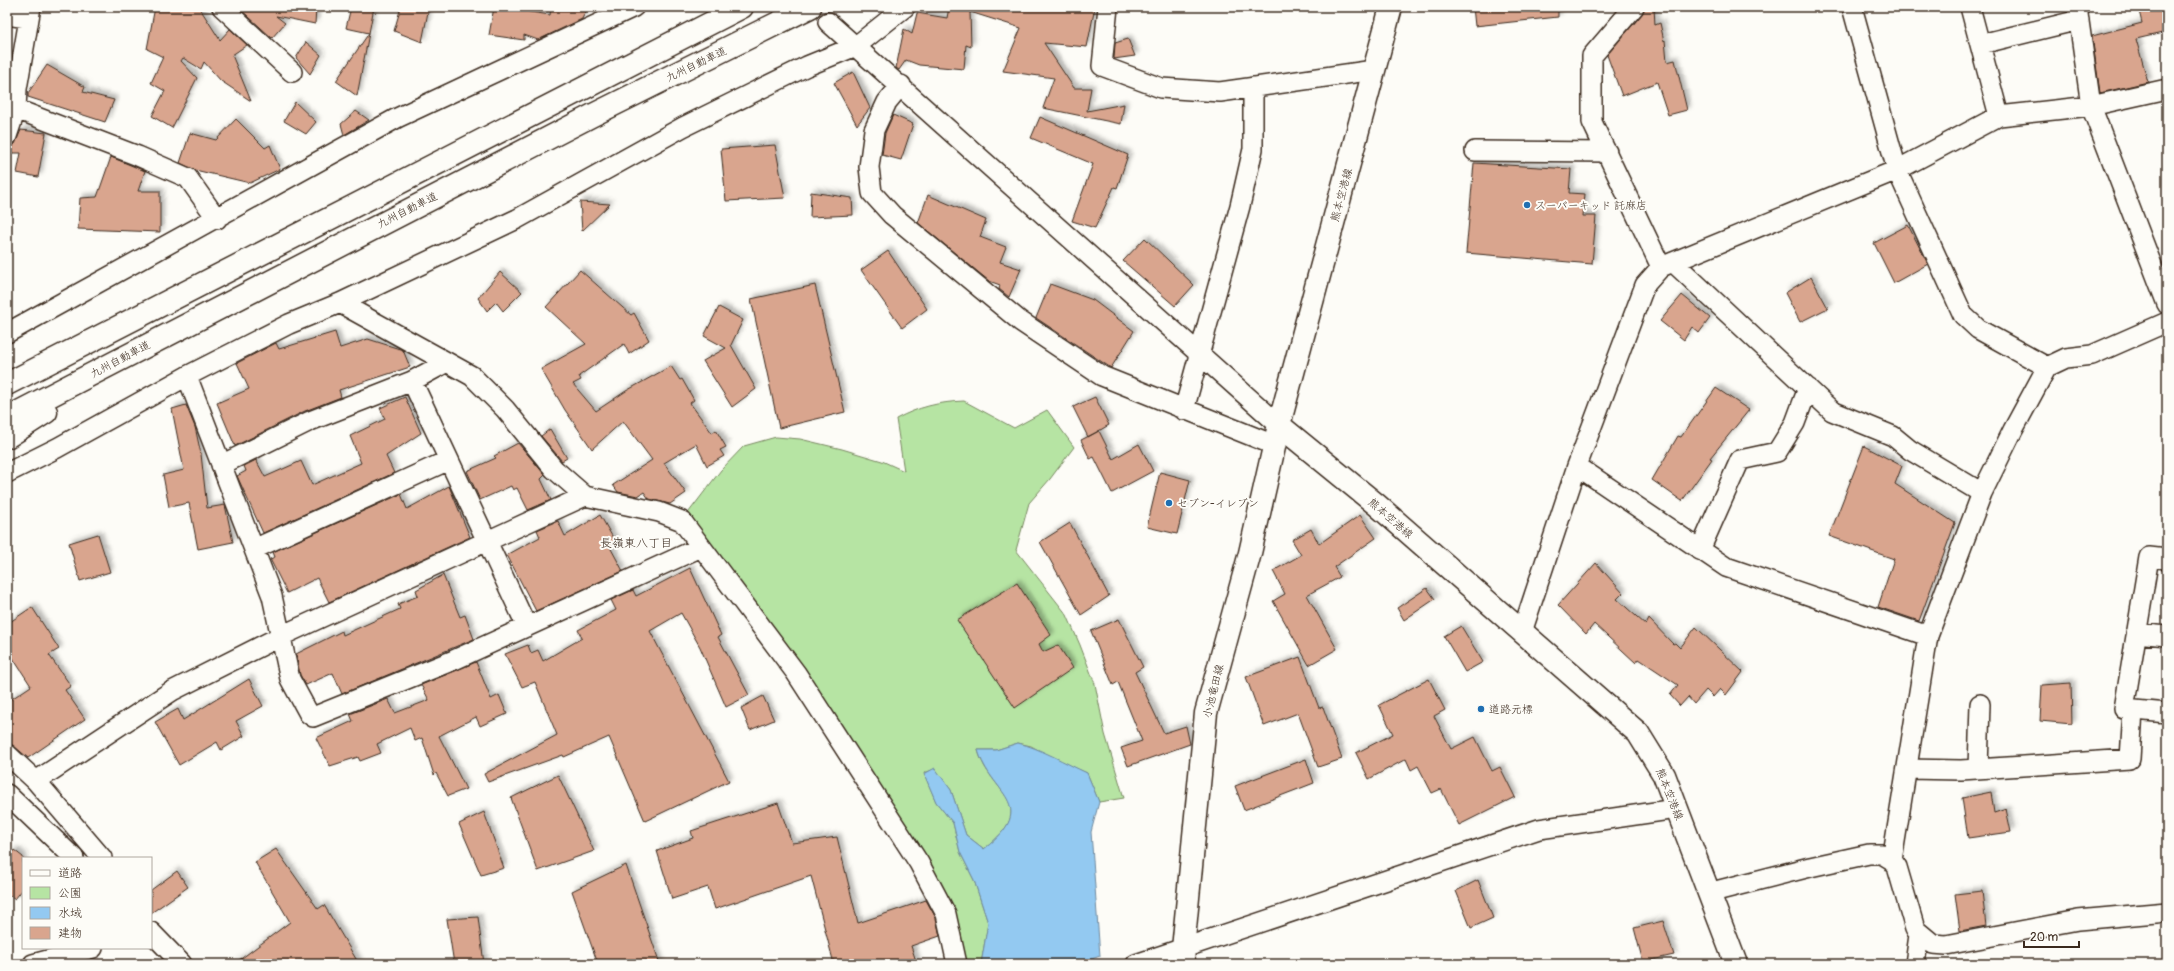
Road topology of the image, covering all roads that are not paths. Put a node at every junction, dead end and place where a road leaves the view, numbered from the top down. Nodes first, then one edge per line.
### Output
1 (222, 7) edge
2 (634, 7) edge
3 (742, 7) edge
4 (810, 7) edge
5 (905, 7) edge
6 (1108, 7) edge
7 (1391, 7) edge
8 (1634, 7) edge
9 (1852, 7) edge
10 (1970, 7) edge
11 (29, 13) edge
12 (2078, 13) edge
13 (7, 15) edge
14 (603, 15) edge
15 (828, 22) dead end
16 (1981, 44) junction
17 (856, 46) junction
18 (1374, 70) junction
19 (292, 72) dead end
20 (901, 85) junction
21 (1253, 87) junction
22 (2167, 89) edge
23 (2091, 106) junction
24 (12, 109) edge
25 (1998, 116) junction
26 (7, 136) edge
27 (1475, 151) dead end
28 (1607, 152) junction
29 (1897, 170) junction
30 (217, 218) junction
31 (1667, 264) junction
32 (241, 296) junction
33 (340, 303) junction
34 (2167, 304) edge
35 (2167, 322) edge
36 (7, 333) edge
37 (1200, 353) junction
38 (447, 362) junction
39 (2047, 367) junction
40 (187, 376) junction
41 (412, 381) junction
42 (7, 384) edge
43 (1808, 388) junction
44 (1184, 410) junction
45 (7, 418) edge
46 (1277, 435) junction
47 (7, 437) edge
48 (449, 460) junction
49 (221, 464) junction
50 (1577, 466) junction
51 (7, 473) edge
52 (1982, 493) junction
53 (585, 496) junction
54 (487, 541) junction
55 (701, 547) junction
56 (254, 549) junction
57 (1700, 550) junction
58 (2167, 559) edge
59 (527, 627) junction
60 (1522, 632) junction
61 (2136, 633) junction
62 (281, 636) junction
63 (1928, 636) junction
64 (2167, 636) edge
65 (1980, 704) dead end
66 (2134, 710) junction
67 (2167, 713) edge
68 (7, 754) edge
69 (1907, 769) junction
70 (1978, 769) junction
71 (36, 781) junction
72 (7, 794) edge
73 (1676, 809) junction
74 (73, 857) edge
75 (101, 857) edge
76 (1892, 860) junction
77 (1708, 893) junction
78 (2167, 912) edge
79 (152, 933) edge
80 (1919, 935) junction
81 (89, 949) edge
82 (1184, 957) edge
83 (33, 964) edge
84 (182, 964) edge
85 (958, 964) edge
86 (1136, 964) edge
87 (1736, 964) edge
88 (1916, 964) edge

1 - 19 street
2 - 14 street
3 - 42 main road
4 - 32 main road, 九州自動車道
5 - 17 street
6 - 21 street
7 - 18 main road, 熊本空港線
8 - 28 street
9 - 29 street
10 - 16 street
11 - 13 street
11 - 24 street
12 - 16 street
12 - 23 street
14 - 30 street
15 - 17 street
16 - 25 street
17 - 20 street
17 - 33 street
18 - 21 street
18 - 46 main road, 熊本空港線
20 - 37 street
20 - 44 street
21 - 37 street
22 - 23 street
23 - 25 street
23 - 34 street
24 - 26 street
24 - 30 street
25 - 29 street
27 - 28 street
28 - 31 street
29 - 31 street
29 - 39 street
30 - 36 street
31 - 43 street
31 - 50 street
32 - 45 main road, 九州自動車道
32 - 47 main road
33 - 38 street
33 - 40 street
35 - 39 street
37 - 44 street
37 - 46 street
38 - 41 street
38 - 53 street
39 - 52 street
40 - 49 street
40 - 51 street
41 - 48 street
41 - 49 street
43 - 52 street
43 - 57 street
44 - 46 street
46 - 60 main road, 熊本空港線
46 - 82 main road, 小池竜田線
48 - 54 street
48 - 56 street
49 - 56 street
50 - 57 street
50 - 60 street
52 - 63 street
53 - 54 street
53 - 55 street
54 - 59 street
54 - 62 street
55 - 59 street
55 - 85 street
56 - 62 street
57 - 63 street
58 - 61 street
59 - 62 street
60 - 73 main road, 熊本空港線
61 - 64 street
61 - 66 street
62 - 71 street
63 - 69 street
65 - 70 street
66 - 67 street
66 - 70 street
68 - 71 street
69 - 70 street
69 - 76 street
71 - 75 street
72 - 74 street
73 - 77 main road, 熊本空港線
73 - 82 street
76 - 77 street
76 - 80 street
77 - 87 main road, 熊本空港線
78 - 80 street
79 - 84 street
80 - 88 street
81 - 83 street
82 - 86 street

